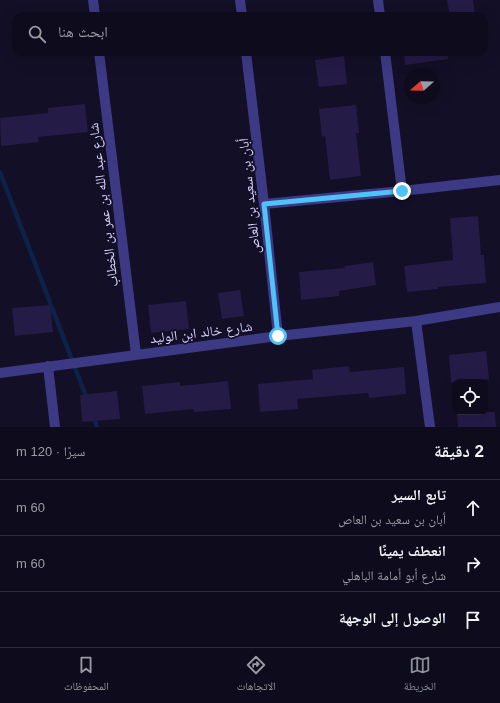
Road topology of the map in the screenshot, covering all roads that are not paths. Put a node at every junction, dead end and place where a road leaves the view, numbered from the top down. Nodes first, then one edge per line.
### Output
1 (93, 0) edge
2 (240, 0) edge
3 (378, 0) edge
4 (94, 12) edge
5 (242, 12) edge
6 (380, 12) edge
7 (99, 56) edge
8 (246, 56) edge
9 (385, 56) edge
10 (500, 180) edge
11 (402, 191) junction
12 (264, 204) junction
13 (500, 307) edge
14 (416, 321) junction
15 (278, 336) junction
16 (136, 354) junction
17 (48, 366) junction
18 (0, 373) edge
19 (54, 427) edge
20 (430, 427) edge

1 - 4 street
2 - 5 street
3 - 6 street
7 - 16 street, شارع عبد الله بن عمر بن الخطاب
8 - 12 street, أبان بن سعيد بن العاص
9 - 11 street
10 - 11 street
11 - 12 street
12 - 15 street, أبان بن سعيد بن العاص
13 - 14 street, شارع خالد ابن الوليد
14 - 15 street, شارع خالد ابن الوليد
14 - 20 street
15 - 16 street, شارع خالد ابن الوليد
16 - 17 street, شارع خالد ابن الوليد
17 - 18 street, شارع خالد ابن الوليد
17 - 19 street

